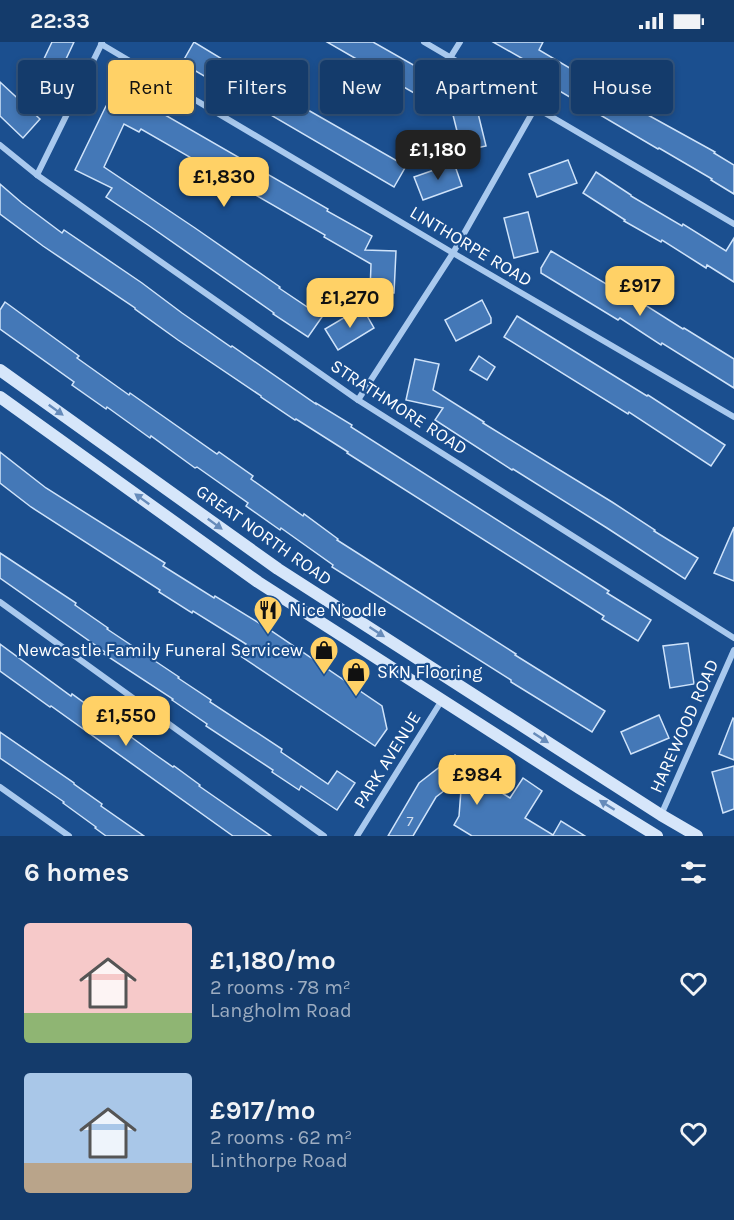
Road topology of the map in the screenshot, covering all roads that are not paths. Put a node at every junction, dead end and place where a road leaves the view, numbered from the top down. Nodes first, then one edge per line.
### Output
1 (424, 42) edge
2 (460, 42) edge
3 (101, 43) edge
4 (450, 58) junction
5 (453, 60) edge
6 (532, 114) edge
7 (545, 114) edge
8 (0, 145) edge
9 (37, 175) junction
10 (734, 224) edge
11 (453, 253) junction
12 (0, 370) edge
13 (0, 397) edge
14 (358, 400) junction
15 (734, 417) edge
16 (0, 602) edge
17 (734, 638) edge
18 (734, 650) edge
19 (442, 700) junction
20 (0, 787) edge
21 (661, 814) junction
22 (69, 836) edge
23 (324, 836) edge
24 (357, 836) edge
25 (657, 836) edge
26 (697, 836) edge

1 - 4 street
2 - 4 street
3 - 9 street
3 - 11 street, LINTHORPE ROAD
4 - 5 street
6 - 11 street
7 - 10 street
8 - 9 street, STRATHMORE ROAD
9 - 14 street, STRATHMORE ROAD
11 - 14 street
11 - 15 street, LINTHORPE ROAD
12 -> 21 main road, GREAT NORTH ROAD
19 -> 13 main road
14 - 17 street, STRATHMORE ROAD
16 - 23 street
18 - 21 street, HAREWOOD ROAD
19 - 24 street, PARK AVENUE
25 -> 19 main road
20 - 22 street
21 - 26 main road, GREAT NORTH ROAD

